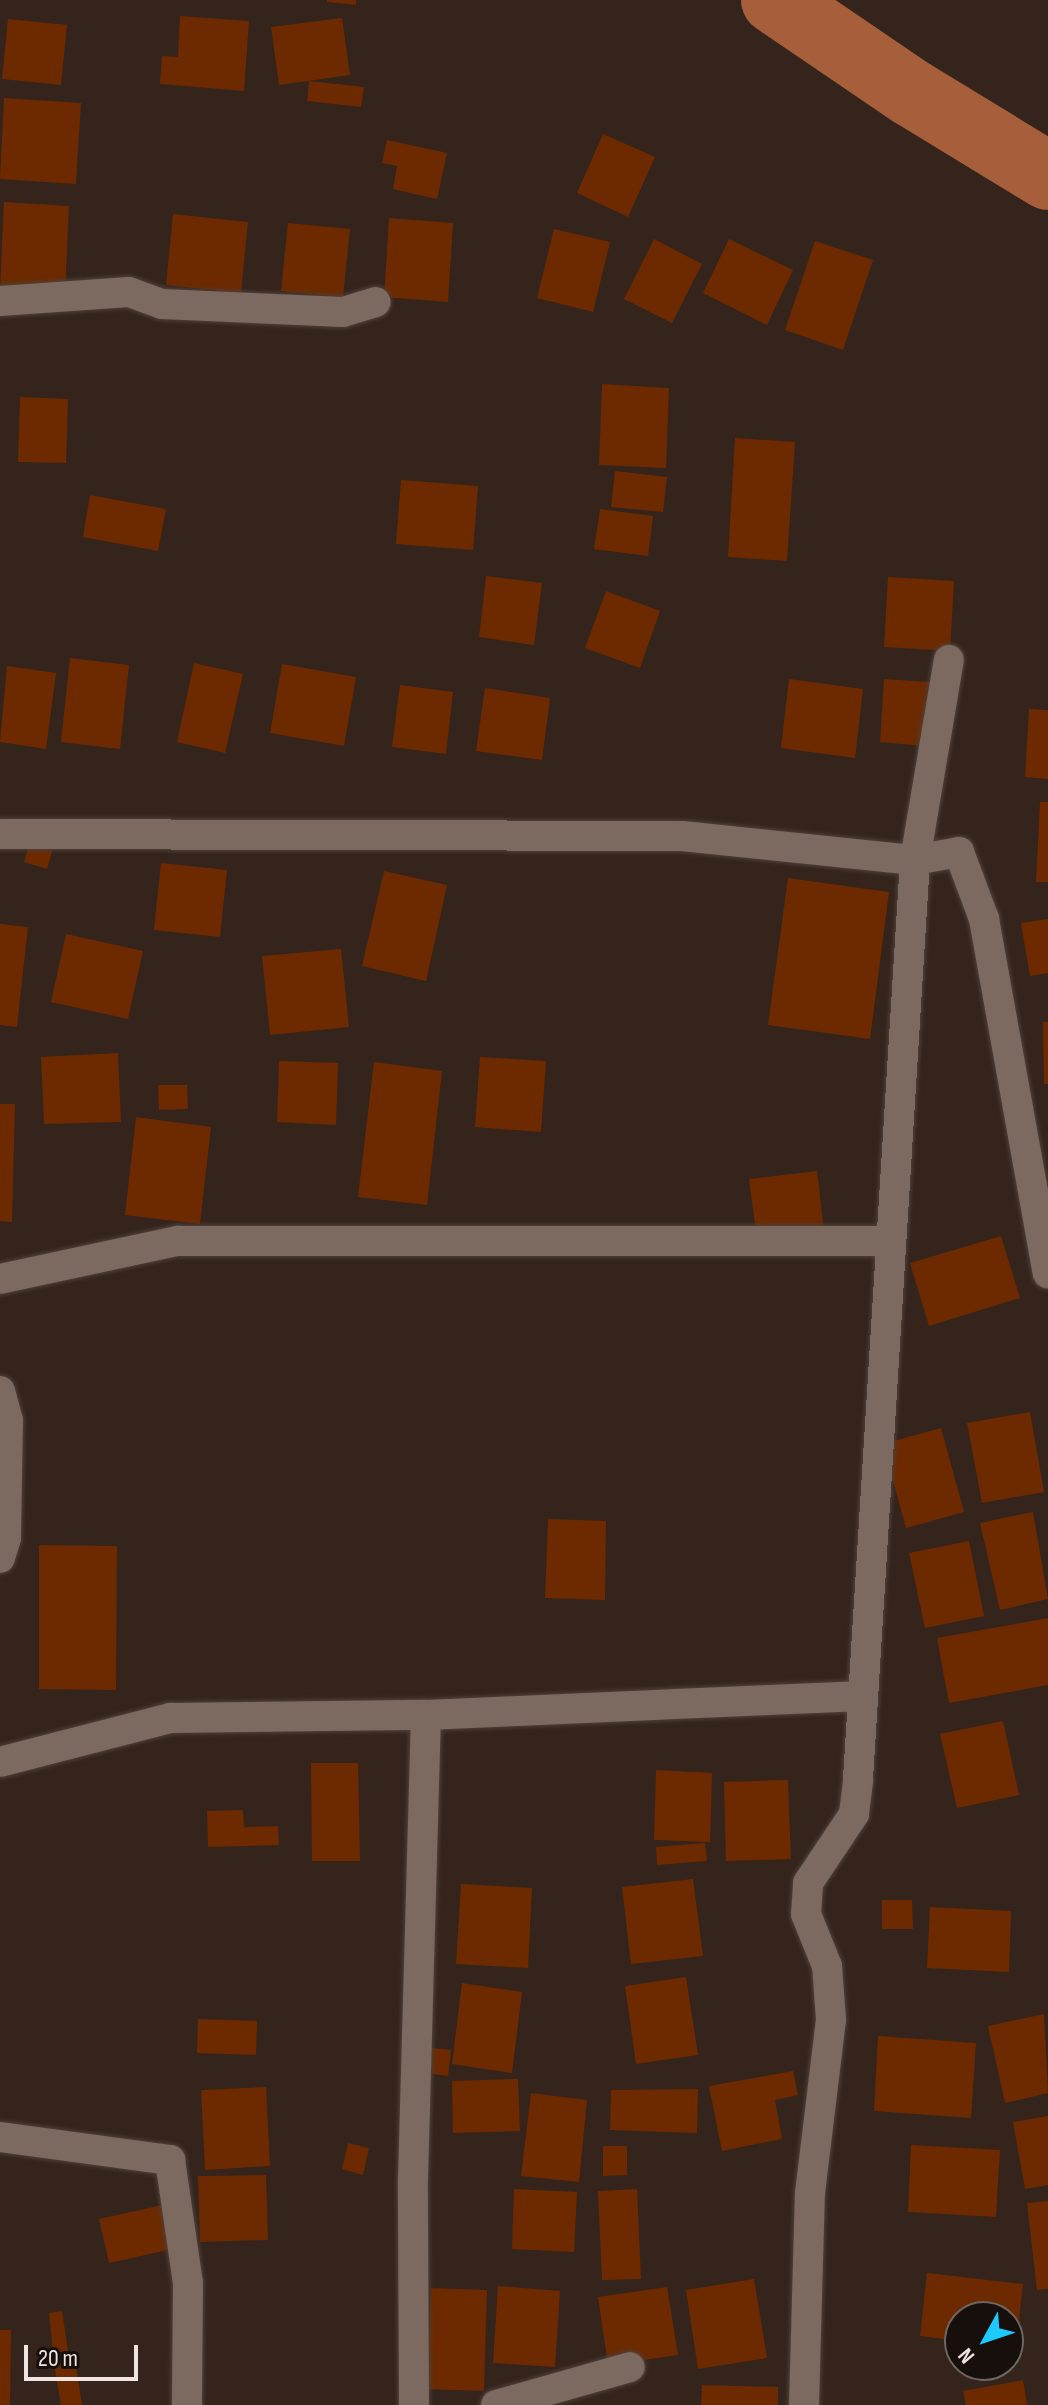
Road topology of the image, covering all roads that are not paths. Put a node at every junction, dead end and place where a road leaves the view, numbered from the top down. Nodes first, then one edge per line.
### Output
1 (0, 301) edge
2 (375, 302) dead end
3 (949, 660) dead end
4 (0, 834) edge
5 (915, 860) junction
6 (887, 1241) junction
7 (1048, 1273) edge
8 (0, 1279) edge
9 (0, 1391) edge
10 (0, 1558) edge
11 (863, 1696) junction
12 (426, 1715) junction
13 (0, 1762) edge
14 (0, 2137) edge
15 (630, 2367) dead end
16 (187, 2405) edge
17 (414, 2405) edge
18 (496, 2405) edge
19 (804, 2405) edge

1 - 2 street
3 - 5 street
4 - 5 street
5 - 6 street
5 - 7 street
6 - 8 street
6 - 11 street
9 - 10 street
11 - 12 street
11 - 19 street
12 - 13 street
12 - 17 street
14 - 16 street
15 - 18 street

